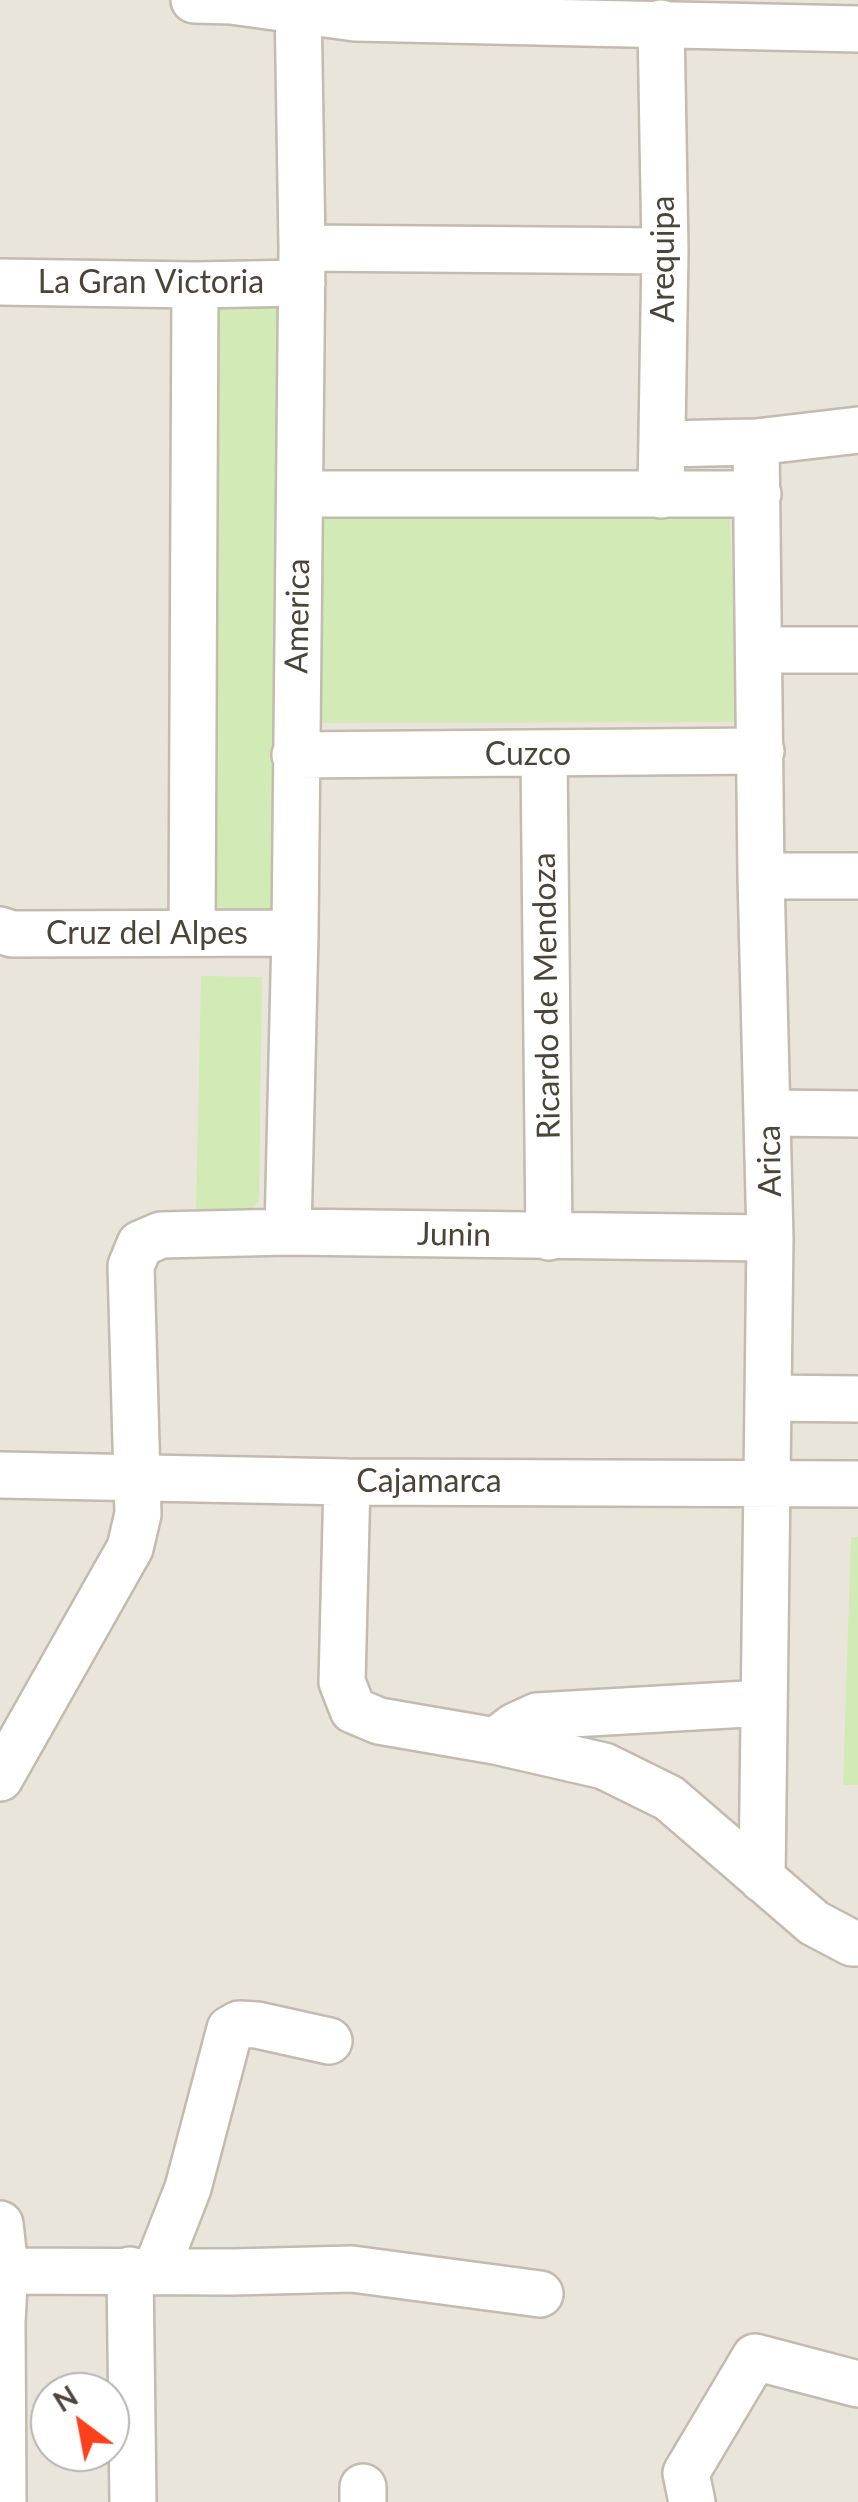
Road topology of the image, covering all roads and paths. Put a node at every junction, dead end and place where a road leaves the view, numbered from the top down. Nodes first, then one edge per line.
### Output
1 (194, 0) edge
2 (298, 4) edge
3 (549, 10) edge
4 (662, 23) junction
5 (858, 29) edge
6 (665, 251) junction
7 (302, 266) junction
8 (0, 282) edge
9 (195, 286) junction
10 (858, 430) edge
11 (756, 442) junction
12 (663, 444) junction
13 (300, 494) junction
14 (758, 494) junction
15 (661, 495) junction
16 (759, 650) junction
17 (858, 650) edge
18 (761, 751) junction
19 (295, 755) junction
20 (544, 755) junction
21 (761, 876) junction
22 (858, 876) edge
23 (0, 930) edge
24 (192, 933) junction
25 (295, 933) junction
26 (769, 1113) junction
27 (858, 1114) edge
28 (288, 1232) junction
29 (550, 1237) junction
30 (770, 1238) junction
31 (769, 1398) junction
32 (858, 1399) edge
33 (1, 1478) edge
34 (136, 1478) junction
35 (347, 1482) junction
36 (767, 1482) junction
37 (858, 1484) edge
38 (764, 1703) junction
39 (494, 1741) junction
40 (0, 1778) edge
41 (762, 1879) junction
42 (858, 1943) edge
43 (329, 2041) dead end
44 (0, 2224) edge
45 (3, 2270) edge
46 (143, 2270) junction
47 (540, 2294) dead end
48 (858, 2384) edge
49 (3, 2502) edge
50 (133, 2502) edge
51 (692, 2502) edge

1 - 2 street
2 - 3 street
2 - 7 street, America
3 - 4 street
4 - 5 street
4 - 6 street, Arequipa
6 - 7 street, La Gran Victoria
6 - 12 street, Arequipa
7 - 9 street, La Gran Victoria
7 - 13 street, America
8 - 9 street, La Gran Victoria
9 - 24 street
10 - 11 street
11 - 12 street
11 - 14 street, Arica
12 - 15 street, Arequipa
13 - 15 street
13 - 19 street, America
14 - 15 street
14 - 16 street, Arica
16 - 17 street
16 - 18 street, Arica
18 - 20 street, Cuzco
18 - 21 street, Arica
19 - 20 street, Cuzco
19 - 25 street, America
20 - 29 street, Ricardo de Mendoza
21 - 22 street
21 - 26 street, Arica
23 - 24 street, Cruz del Alpes
24 - 25 street, Cruz del Alpes
25 - 28 street, America
26 - 27 street
26 - 30 street, Arica
28 - 29 street, Junin
28 - 34 street, Junin
29 - 30 street, Junin
30 - 31 street, Arica
31 - 32 street
31 - 36 street, Arica
33 - 34 street, Cajamarca
34 - 35 street, Cajamarca
34 - 40 street
35 - 36 street, Cajamarca
35 - 39 street
36 - 37 street, Cajamarca
36 - 38 street, Arica
38 - 39 street
38 - 41 street, Arica
39 - 41 street
41 - 42 street
43 - 46 street
44 - 45 street
45 - 46 street
45 - 49 street
46 - 47 street
46 - 50 street
48 - 51 street

